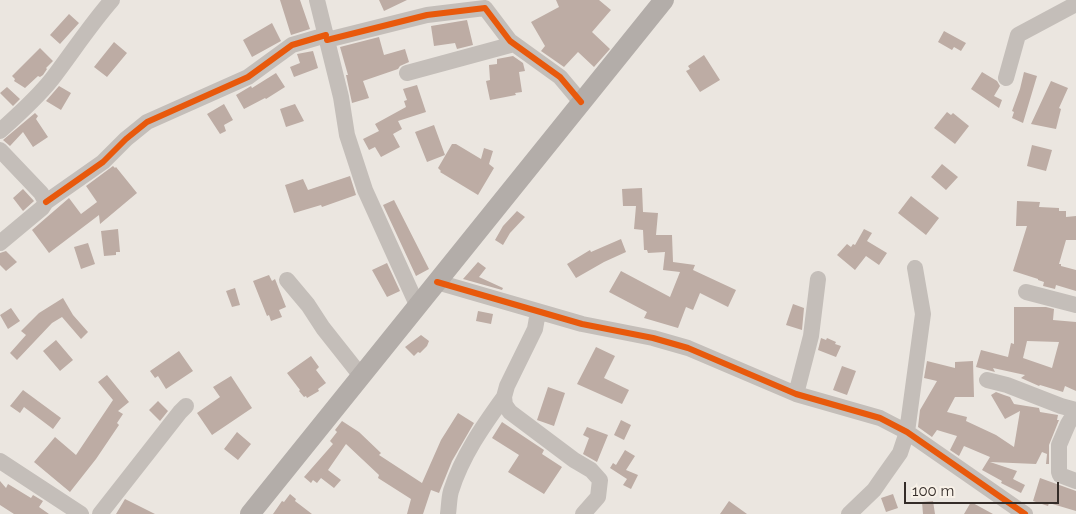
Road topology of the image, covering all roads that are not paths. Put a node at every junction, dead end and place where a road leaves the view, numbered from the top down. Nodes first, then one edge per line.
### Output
1 (112, 0) edge
2 (317, 0) edge
3 (662, 1) edge
4 (1076, 4) edge
5 (425, 8) edge
6 (327, 38) junction
7 (514, 44) junction
8 (407, 73) dead end
9 (1006, 78) dead end
10 (581, 102) junction
11 (0, 131) edge
12 (0, 150) edge
13 (46, 202) junction
14 (0, 243) edge
15 (915, 268) dead end
16 (818, 279) dead end
17 (287, 280) dead end
18 (437, 282) junction
19 (1026, 292) dead end
20 (1076, 305) edge
21 (418, 306) junction
22 (538, 312) junction
23 (361, 376) junction
24 (987, 380) dead end
25 (796, 394) junction
26 (504, 397) junction
27 (186, 406) dead end
28 (1076, 410) edge
29 (907, 432) junction
30 (0, 461) edge
31 (1076, 482) edge
32 (81, 514) edge
33 (100, 514) edge
34 (250, 514) edge
35 (448, 514) edge
36 (583, 514) edge
37 (849, 514) edge
38 (1025, 514) edge

1 - 11 street
2 - 6 street
3 - 10 main road
4 - 9 street
5 - 6 street
5 - 7 street
6 - 13 street
6 - 21 street
7 - 8 street
7 - 10 street
10 - 18 main road
12 - 13 street
13 - 14 street
15 - 29 street
16 - 25 street
17 - 23 street
18 - 21 main road
18 - 22 street
19 - 20 street
21 - 23 main road
22 - 25 street
22 - 26 street
23 - 34 main road
24 - 28 street
25 - 29 street
26 - 35 street
26 - 36 street
27 - 33 street
28 - 31 street
29 - 37 street
29 - 38 street
30 - 32 street

